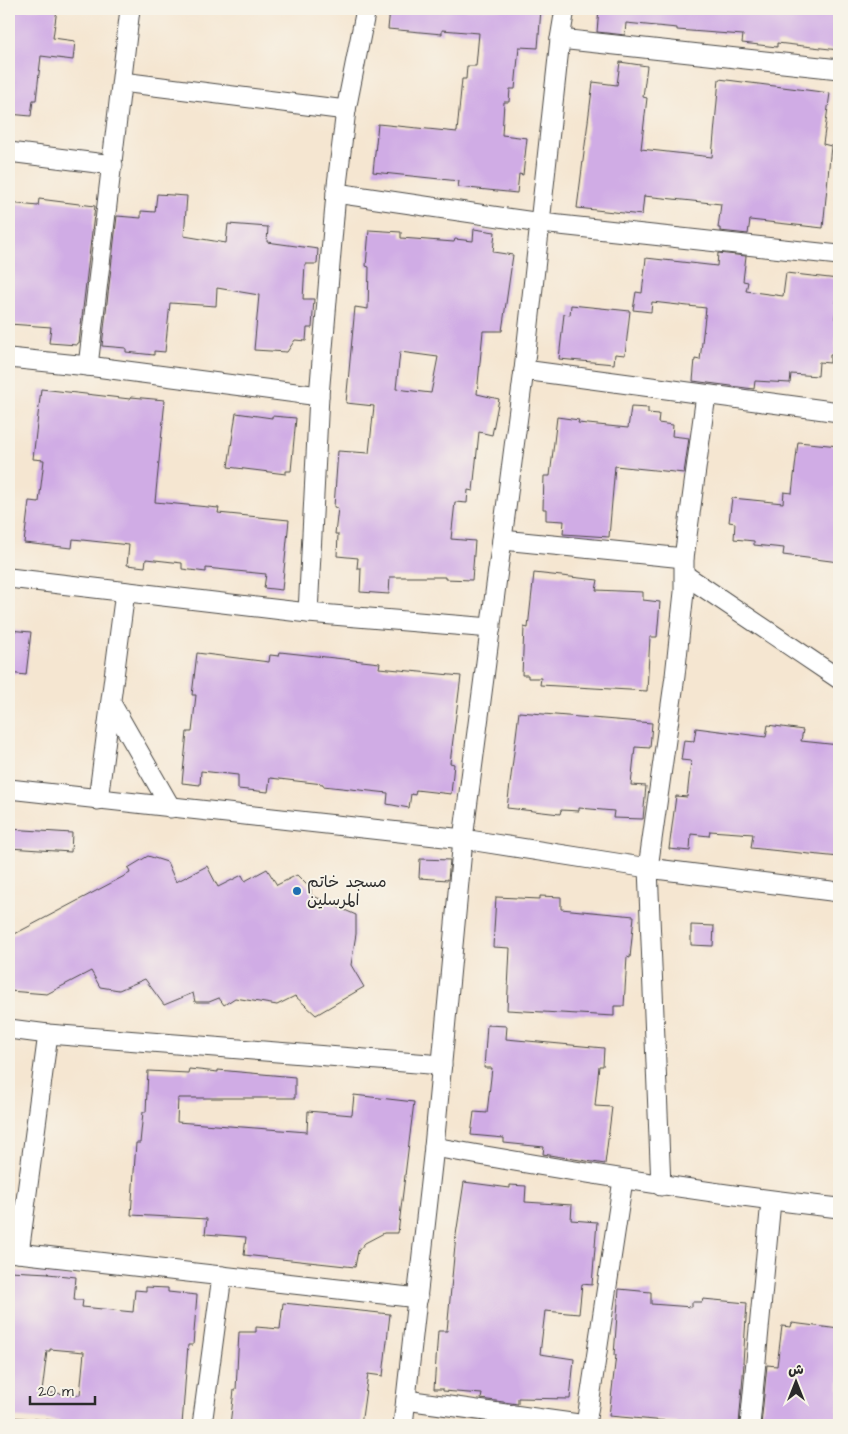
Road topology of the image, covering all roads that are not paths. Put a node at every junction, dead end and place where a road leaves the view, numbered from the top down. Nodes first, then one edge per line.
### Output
1 (130, 9) edge
2 (366, 9) edge
3 (565, 9) edge
4 (560, 40) junction
5 (839, 69) edge
6 (122, 82) junction
7 (346, 110) junction
8 (9, 152) edge
9 (113, 165) junction
10 (336, 193) junction
11 (541, 223) junction
12 (839, 255) edge
13 (9, 358) edge
14 (88, 366) junction
15 (524, 370) junction
16 (706, 395) junction
17 (319, 396) junction
18 (839, 412) edge
19 (502, 540) junction
20 (685, 567) junction
21 (9, 578) edge
22 (125, 592) junction
23 (308, 613) junction
24 (491, 628) junction
25 (839, 680) edge
26 (111, 703) junction
27 (9, 789) edge
28 (98, 800) junction
29 (171, 808) junction
30 (463, 839) junction
31 (648, 868) junction
32 (839, 892) edge
33 (9, 1029) edge
34 (48, 1034) junction
35 (442, 1065) junction
36 (434, 1147) junction
37 (623, 1180) junction
38 (661, 1186) junction
39 (771, 1201) junction
40 (839, 1208) edge
41 (14, 1253) edge
42 (222, 1276) junction
43 (418, 1298) junction
44 (406, 1400) junction
45 (202, 1425) edge
46 (403, 1425) edge
47 (586, 1425) edge
48 (750, 1425) edge

1 - 6 street
2 - 7 street
3 - 4 street
4 - 5 street
4 - 11 street
6 - 7 street
6 - 9 street
7 - 10 street
8 - 9 street
9 - 14 street
10 - 11 street
10 - 17 street
11 - 12 street
11 - 15 street
13 - 14 street
14 - 17 street
15 - 16 street
15 - 19 street
16 - 18 street
16 - 20 street
17 - 23 street
19 - 20 street
19 - 24 street
20 - 25 street
20 - 31 street
21 - 22 street
22 - 23 street
22 - 26 street
23 - 24 street
24 - 30 street
26 - 28 street
26 - 29 street
27 - 28 street
28 - 29 street
29 - 30 street
30 - 31 street
30 - 35 street
31 - 32 street
31 - 38 street
33 - 34 street
34 - 35 street
34 - 41 street
35 - 36 street
36 - 37 street
36 - 43 street
37 - 38 street
37 - 47 street
38 - 39 street
39 - 40 street
39 - 48 street
41 - 42 street
42 - 43 street
42 - 45 street
43 - 44 street
44 - 46 street
44 - 47 street

